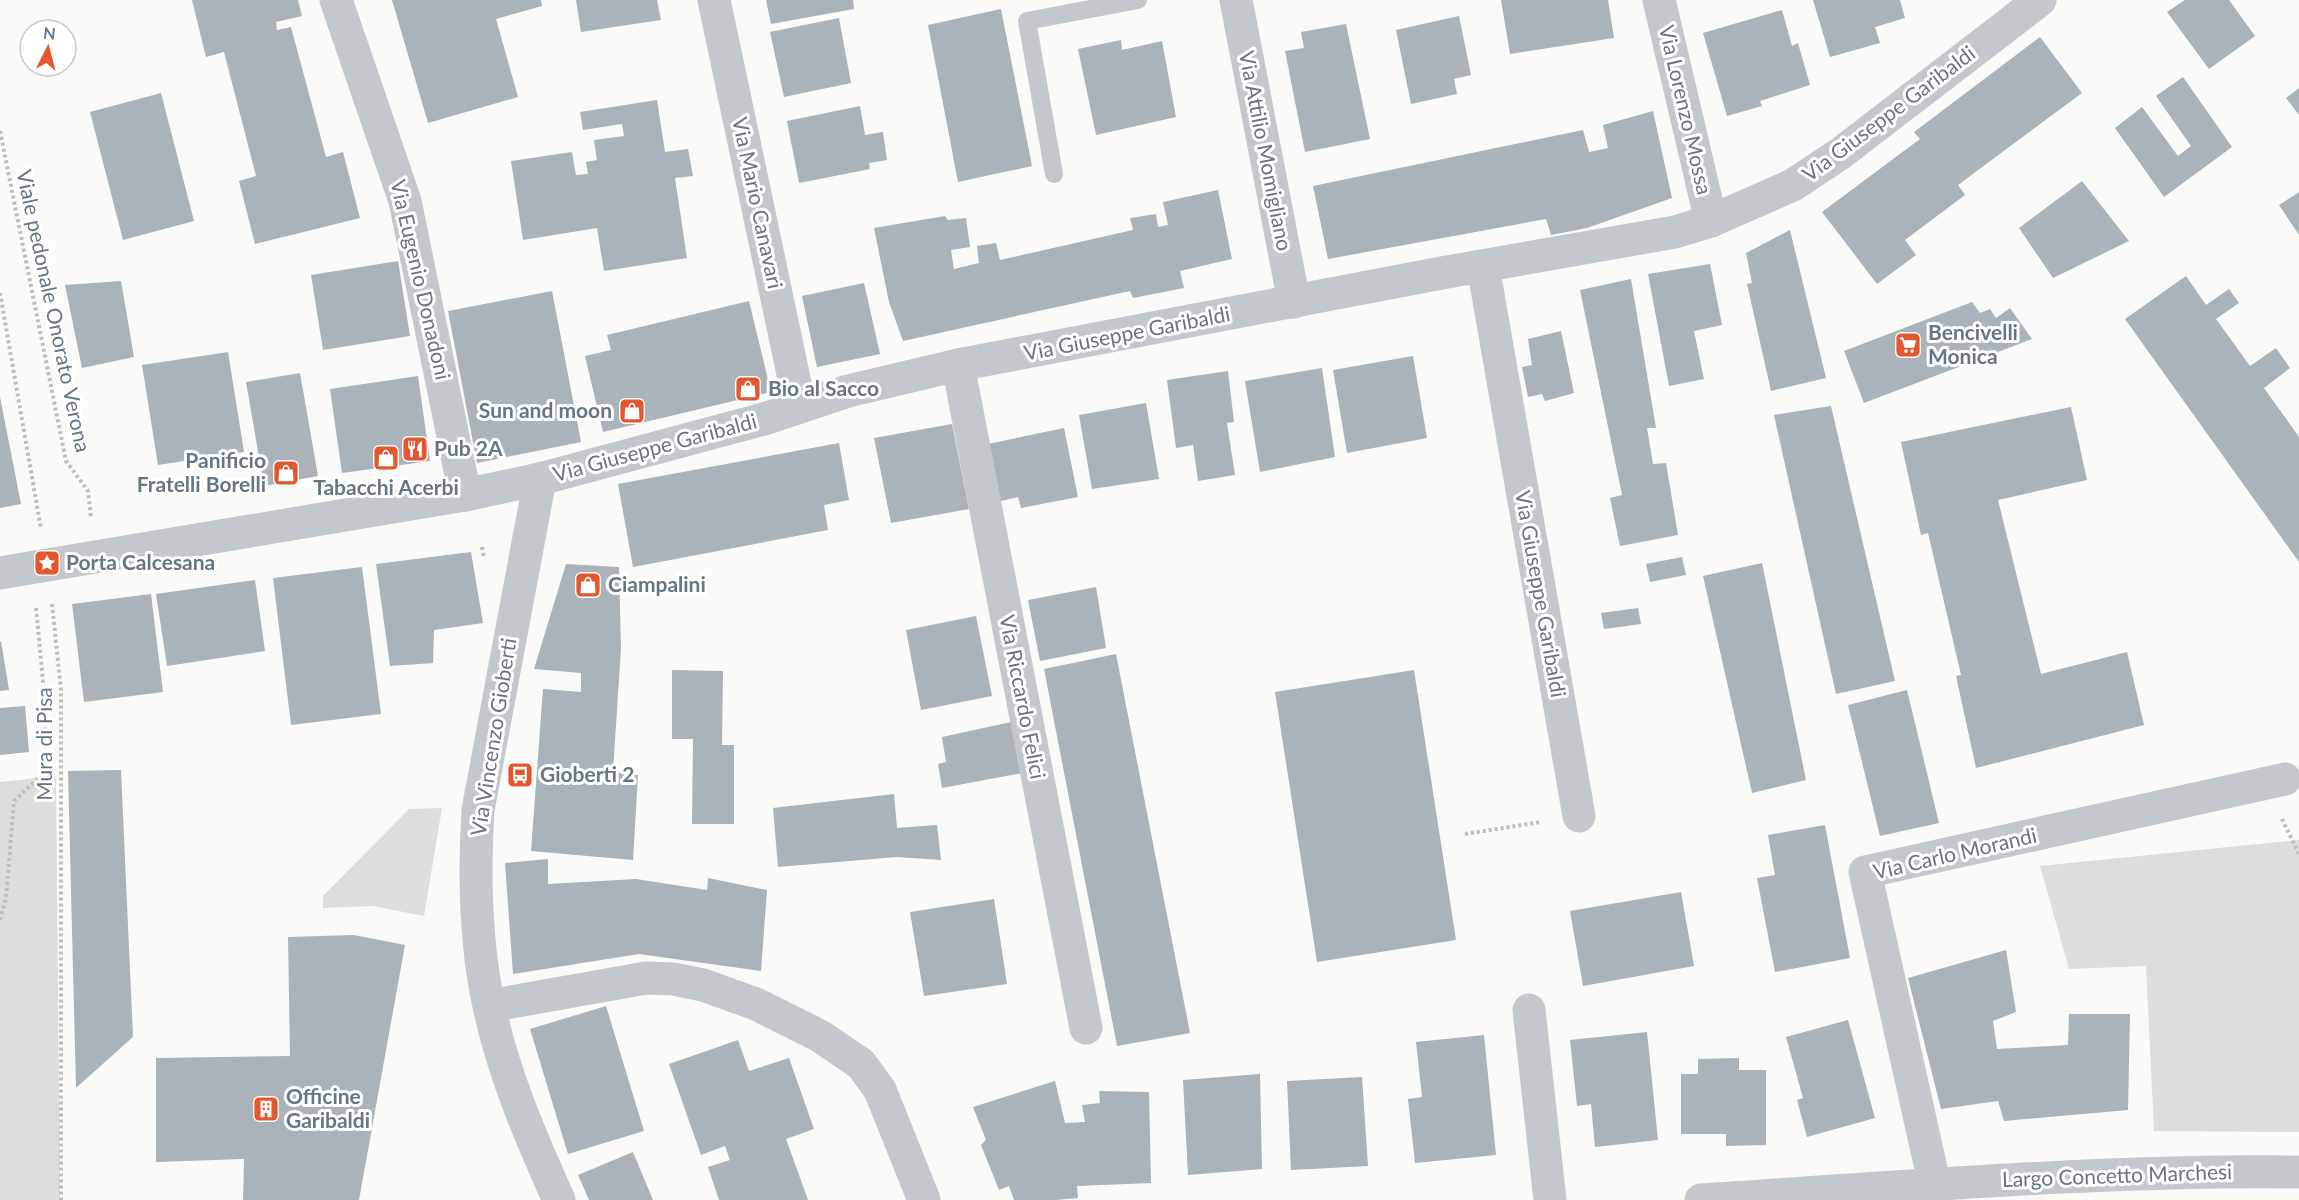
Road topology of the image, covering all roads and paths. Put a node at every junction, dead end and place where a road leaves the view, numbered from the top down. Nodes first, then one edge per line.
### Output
1 (336, 0) edge
2 (714, 0) edge
3 (1138, 0) edge
4 (1236, 0) edge
5 (1659, 0) edge
6 (2040, 0) edge
7 (0, 131) edge
8 (1054, 174) dead end
9 (1711, 221) junction
10 (1482, 266) junction
11 (0, 293) edge
12 (1294, 302) junction
13 (958, 365) junction
14 (800, 407) junction
15 (540, 479) junction
16 (465, 495) junction
17 (110, 554) junction
18 (47, 563) junction
19 (0, 573) edge
20 (34, 598) dead end
21 (2284, 779) dead end
22 (1579, 816) joint
23 (1465, 834) dead end
24 (0, 920) edge
25 (489, 1006) junction
26 (1529, 1010) dead end
27 (1086, 1028) dead end
28 (2299, 1172) edge
29 (1936, 1192) edge
30 (61, 1200) edge
31 (559, 1200) edge
32 (924, 1200) edge
33 (1550, 1200) edge
34 (1701, 1200) edge

1 - 16 street, Via Eugenio Donadoni
2 - 14 street, Via Mario Canavari
3 - 8 lane
4 - 12 street, Via Attilio Momigliano
5 - 9 street, Via Lorenzo Mossa
6 - 9 street, Via Giuseppe Garibaldi
7 - 17 path, Viale pedonale Onorato Verona
9 - 10 street, Via Giuseppe Garibaldi
10 - 12 street, Via Giuseppe Garibaldi
10 - 22 street, Via Giuseppe Garibaldi
11 - 18 path, Mura di Pisa
12 - 13 street, Via Giuseppe Garibaldi
13 - 14 street, Via Giuseppe Garibaldi
13 - 27 street, Via Riccardo Felici
14 - 15 street, Via Giuseppe Garibaldi
15 - 16 street, Via Giuseppe Garibaldi
15 - 25 street, Via Vincenzo Gioberti
16 - 17 street, Via Giuseppe Garibaldi
17 - 18 street, Via Giuseppe Garibaldi
18 - 19 street, Via Giuseppe Garibaldi
18 - 30 path, Mura di Pisa
20 - 24 path
21 - 29 street, Via Carlo Morandi
22 - 23 path
25 - 31 street, Via Vincenzo Gioberti
25 - 32 street
26 - 33 street
28 - 29 street, Largo Concetto Marchesi
29 - 34 street, Largo Concetto Marchesi

